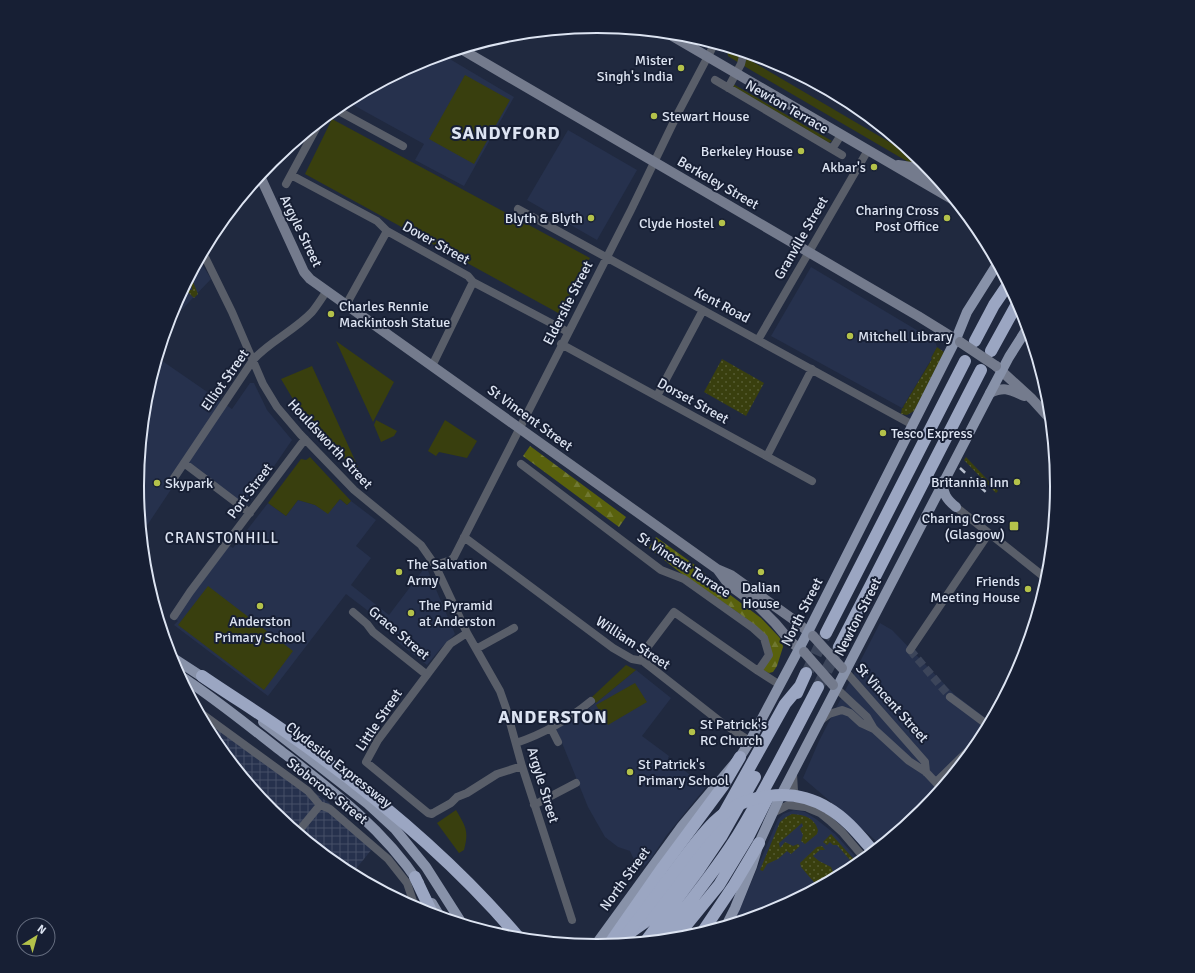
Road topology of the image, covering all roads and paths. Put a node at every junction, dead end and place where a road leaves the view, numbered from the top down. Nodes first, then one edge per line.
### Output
1 (681, 41) edge
2 (713, 48) edge
3 (467, 52) edge
4 (708, 57) junction
5 (743, 57) edge
6 (736, 73) junction
7 (715, 80) dead end
8 (728, 88) junction
9 (341, 112) edge
10 (314, 133) edge
11 (841, 134) junction
12 (403, 146) dead end
13 (832, 149) junction
14 (868, 150) junction
15 (842, 155) dead end
16 (654, 162) junction
17 (890, 163) junction
18 (292, 175) junction
19 (929, 177) edge
20 (262, 181) edge
21 (286, 184) dead end
22 (944, 195) edge
23 (518, 209) dead end
24 (387, 231) junction
25 (808, 252) junction
26 (606, 258) junction
27 (206, 259) edge
28 (995, 268) edge
29 (473, 282) junction
30 (1005, 289) edge
31 (326, 292) junction
32 (346, 305) junction
33 (1014, 309) edge
34 (703, 310) junction
35 (568, 332) junction
36 (1024, 333) edge
37 (758, 340) junction
38 (958, 340) junction
39 (975, 340) dead end
40 (561, 344) junction
41 (991, 351) dead end
42 (253, 360) junction
43 (965, 361) dead end
44 (432, 366) junction
45 (812, 369) junction
46 (999, 369) junction
47 (981, 370) dead end
48 (990, 393) junction
49 (657, 396) junction
50 (1032, 399) junction
51 (1044, 412) edge
52 (913, 424) junction
53 (519, 428) junction
54 (305, 439) junction
55 (767, 456) junction
56 (184, 463) junction
57 (521, 464) dead end
58 (174, 478) dead end
59 (812, 481) dead end
60 (944, 481) junction
61 (956, 507) junction
62 (928, 510) junction
63 (250, 513) junction
64 (989, 533) junction
65 (464, 536) junction
66 (435, 565) junction
67 (717, 569) junction
68 (1042, 575) edge
69 (353, 612) dead end
70 (174, 616) dead end
71 (514, 628) dead end
72 (467, 633) junction
73 (826, 633) tunnel mouth
74 (810, 634) junction
75 (838, 647) tunnel mouth
76 (476, 649) junction
77 (910, 650) dead end
78 (802, 651) junction
79 (642, 661) junction
80 (180, 662) edge
81 (844, 670) junction
82 (758, 671) junction
83 (806, 673) tunnel mouth
84 (427, 674) junction
85 (202, 676) junction
86 (189, 682) edge
87 (780, 685) junction
88 (800, 686) junction
89 (818, 687) tunnel mouth
90 (835, 687) junction
91 (950, 697) tunnel mouth
92 (591, 701) dead end
93 (208, 718) edge
94 (821, 720) junction
95 (984, 723) edge
96 (551, 728) junction
97 (874, 729) junction
98 (750, 741) junction
99 (558, 742) dead end
100 (516, 743) junction
101 (740, 757) junction
102 (961, 758) edge
103 (522, 766) junction
104 (926, 772) junction
105 (792, 774) junction
106 (770, 778) junction
107 (936, 782) junction
108 (576, 783) dead end
109 (939, 785) edge
110 (320, 805) junction
111 (534, 805) junction
112 (808, 808) junction
113 (773, 813) junction
114 (300, 829) edge
115 (697, 841) junction
116 (759, 843) junction
117 (871, 848) edge
118 (861, 855) edge
119 (415, 877) junction
120 (409, 898) edge
121 (429, 907) edge
122 (437, 910) edge
123 (459, 918) edge
124 (572, 920) dead end
125 (729, 921) edge
126 (705, 927) edge
127 (513, 932) edge
128 (681, 932) edge
129 (665, 935) edge
130 (649, 937) edge
131 (613, 939) edge
132 (621, 939) edge
133 (623, 939) edge
134 (627, 939) edge
135 (599, 940) edge

1 - 4 street
2 - 4 street, Elderslie Street
3 - 16 street, Berkeley Street
4 - 6 street
4 - 16 street, Elderslie Street
5 - 6 street, Newton Terrace
6 - 8 street, Newton Terrace
6 - 11 street
7 - 8 street, Newton Terrace
8 - 13 street, Newton Terrace
9 - 12 street
10 - 18 street
11 - 13 street, Newton Terrace
11 - 14 street
13 - 15 street, Newton Terrace
14 - 17 street
14 - 25 street, Granville Street
16 - 25 street, Berkeley Street
16 - 26 street, Elderslie Street
17 - 19 street
17 - 22 street
18 - 21 street
18 - 24 street, Dover Street
20 - 31 street, Argyle Street
23 - 26 street, Kent Road
24 - 29 street, Dover Street
24 - 32 street
25 - 37 street, Granville Street
25 - 38 street, Berkeley Street
26 - 34 street, Kent Road
26 - 35 street, Elderslie Street
27 - 42 street, Houldsworth Street
28 - 38 main road, North Street
29 - 35 street, Dover Street
29 - 44 street
30 - 39 highway
31 - 32 street, St Vincent Street
31 - 42 street, Elliot Street
32 - 44 street, St Vincent Street
33 - 41 highway
34 - 37 street, Kent Road
34 - 49 street
35 - 40 street, Elderslie Street
36 - 46 main road, Newton Street
37 - 45 street, Kent Road
38 - 46 street, Berkeley Street, bridge
38 - 52 main road, North Street
40 - 49 street, Dorset Street
40 - 53 street, Elderslie Street
42 - 54 street, Houldsworth Street
42 - 56 street, Elliot Street
43 - 73 highway
44 - 53 street, St Vincent Street
45 - 52 street, Kent Road
45 - 55 street
46 - 48 main road, Newton Street
46 - 50 street, Berkeley Street
47 - 75 highway
48 - 50 street
48 - 60 main road, Newton Street
49 - 55 street, Dorset Street
50 - 51 street, Berkeley Street
52 - 74 main road, North Street
53 - 65 street, Elderslie Street
53 - 67 street, St Vincent Street
54 - 63 street, Port Street
54 - 66 street, Houldsworth Street
55 - 59 street, Dorset Street
56 - 58 street, Elliot Street
56 - 63 street
57 - 82 street, St Vincent Terrace
60 - 61 main road
60 - 62 main road, Newton Street
61 - 62 main road
61 - 64 street
62 - 81 main road, Newton Street
63 - 70 street, Port Street
64 - 68 street
64 - 77 street
65 - 66 street, Elderslie Street
65 - 79 street, William Street
66 - 72 street, Argyle Street
67 - 74 street, St Vincent Street
67 - 78 street, St Vincent Street
69 - 84 street, Grace Street
71 - 76 street
72 - 76 street, Argyle Street
72 - 84 street, Little Street
74 - 78 main road, North Street
74 - 81 street, St Vincent Street, bridge
76 - 100 street, Argyle Street
78 - 87 main road, North Street
78 - 90 street, St Vincent Street, bridge
79 - 82 street
79 - 98 street, William Street
80 - 85 main road, Clydeside Expressway
81 - 90 main road, Newton Street
81 - 104 street, St Vincent Street
82 - 87 street
83 - 88 highway
84 - 103 street, Little Street
85 - 123 main road, Clydeside Expressway
85 - 127 highway
86 - 119 main road, Clydeside Expressway
87 - 98 main road, North Street
88 - 130 highway
88 - 132 highway
89 - 106 highway
90 - 94 main road, Newton Street
90 - 97 street, St Vincent Street
91 - 95 street
92 - 96 street
93 - 110 street, Stobcross Street
94 - 97 street, St Vincent Street
94 - 105 main road, Newton Street
96 - 99 street
96 - 100 street
97 - 104 street, St Vincent Street
98 - 101 main road, North Street
100 - 103 street, Argyle Street
101 - 131 highway
101 - 135 main road, North Street
102 - 107 street
103 - 111 street, Argyle Street
104 - 107 street, St Vincent Street
105 - 112 street
105 - 113 main road, Newton Street
106 - 128 highway
106 - 129 highway
107 - 109 street, St Vincent Street
108 - 111 street
110 - 114 street
110 - 120 street, Stobcross Street
111 - 124 street, Argyle Street
112 - 113 street
112 - 118 street
113 - 116 main road, Newton Street
115 - 117 highway, bridge
115 - 133 highway, bridge
115 - 134 highway, bridge
116 - 125 main road, Newton Street
116 - 126 highway
119 - 121 highway
119 - 122 main road, Clydeside Expressway

